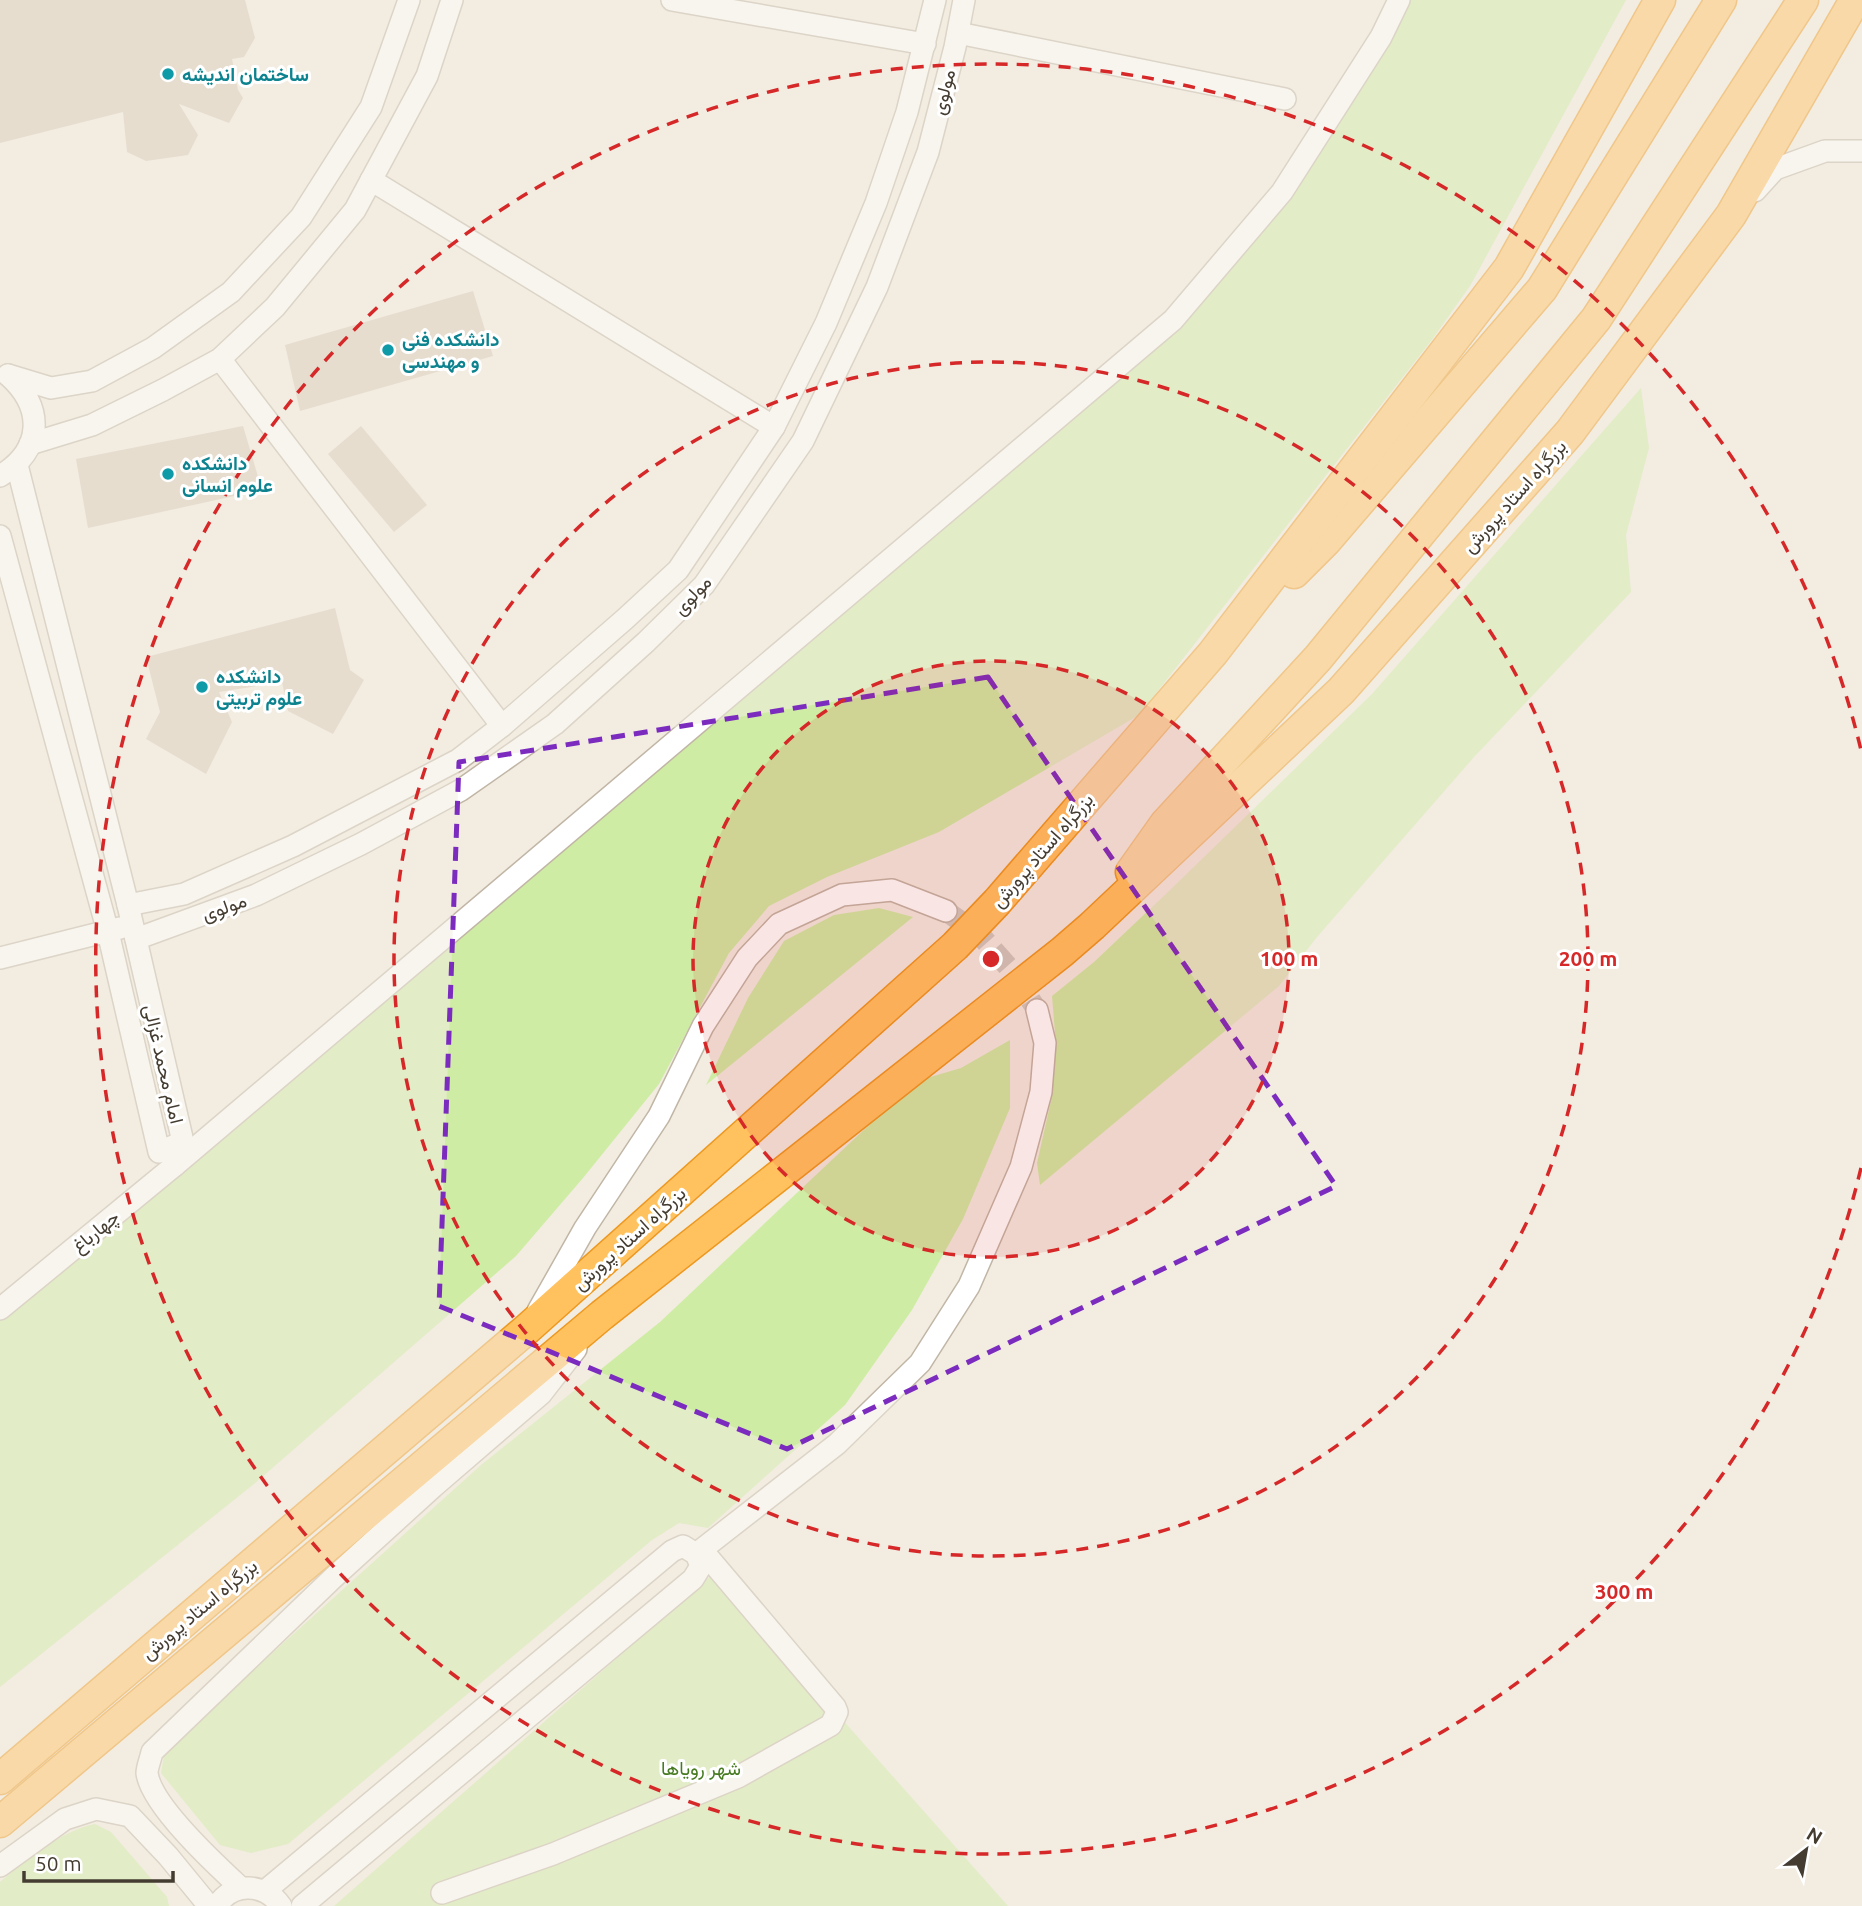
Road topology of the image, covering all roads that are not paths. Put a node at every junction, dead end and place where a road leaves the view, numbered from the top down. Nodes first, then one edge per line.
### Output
1 (410, 0) edge
2 (452, 0) edge
3 (672, 0) edge
4 (935, 0) edge
5 (964, 0) edge
6 (1399, 0) edge
7 (1660, 0) edge
8 (1721, 0) edge
9 (1803, 0) edge
10 (1855, 0) edge
11 (958, 33) junction
12 (925, 44) junction
13 (1285, 99) dead end
14 (1862, 151) edge
15 (371, 180) junction
16 (1731, 215) junction
17 (220, 359) junction
18 (4, 373) edge
19 (774, 427) junction
20 (30, 444) junction
21 (757, 452) junction
22 (784, 469) junction
23 (8, 470) edge
24 (0, 536) edge
25 (660, 587) junction
26 (681, 608) junction
27 (1213, 653) junction
28 (502, 726) junction
29 (946, 911) tunnel mouth
30 (132, 923) junction
31 (1092, 926) junction
32 (107, 932) junction
33 (0, 958) edge
34 (1037, 1010) tunnel mouth
35 (173, 1156) junction
36 (0, 1309) edge
37 (602, 1315) junction
38 (527, 1329) junction
39 (699, 1552) junction
40 (0, 1779) edge
41 (0, 1822) edge
42 (0, 1866) edge
43 (241, 1888) junction
44 (265, 1891) junction
45 (442, 1893) dead end
46 (209, 1906) edge
47 (217, 1906) edge
48 (281, 1906) edge
49 (302, 1906) edge

1 - 18 street
2 - 15 street
3 - 12 street
4 - 12 street, مولوی
5 - 11 street, مولوی
6 - 35 street, چهارباغ
7 - 27 highway, بزرگراه استاد پرورش
8 - 27 highway, بزرگراه استاد پرورش
9 - 31 highway, بزرگراه استاد پرورش
10 - 16 highway, بزرگراه استاد پرورش
11 - 13 street
11 - 22 street, مولوی
12 - 19 street, مولوی
14 - 16 street
15 - 17 street
15 - 19 street
16 - 31 highway, بزرگراه استاد پرورش
17 - 20 street
17 - 28 street
18 - 20 street
19 - 21 street, مولوی
20 - 23 street
21 - 22 street
21 - 25 street, مولوی
22 - 26 street, مولوی
23 - 30 street, امام محمد غزالی
24 - 32 street, امام محمد غزالی
25 - 26 street
25 - 28 street, مولوی
26 - 30 street, مولوی
27 - 38 highway, بزرگراه استاد پرورش
28 - 30 street, مولوی
29 - 38 street
30 - 32 street
30 - 35 street, امام محمد غزالی
31 - 37 highway, بزرگراه استاد پرورش
32 - 33 street
32 - 35 street, امام محمد غزالی
34 - 39 street
35 - 36 street, چهارباغ
37 - 41 highway, بزرگراه استاد پرورش
37 - 43 street
38 - 40 highway, بزرگراه استاد پرورش
39 - 44 street
39 - 45 street
39 - 49 street
42 - 46 street
43 - 44 street
43 - 47 street
44 - 48 street

